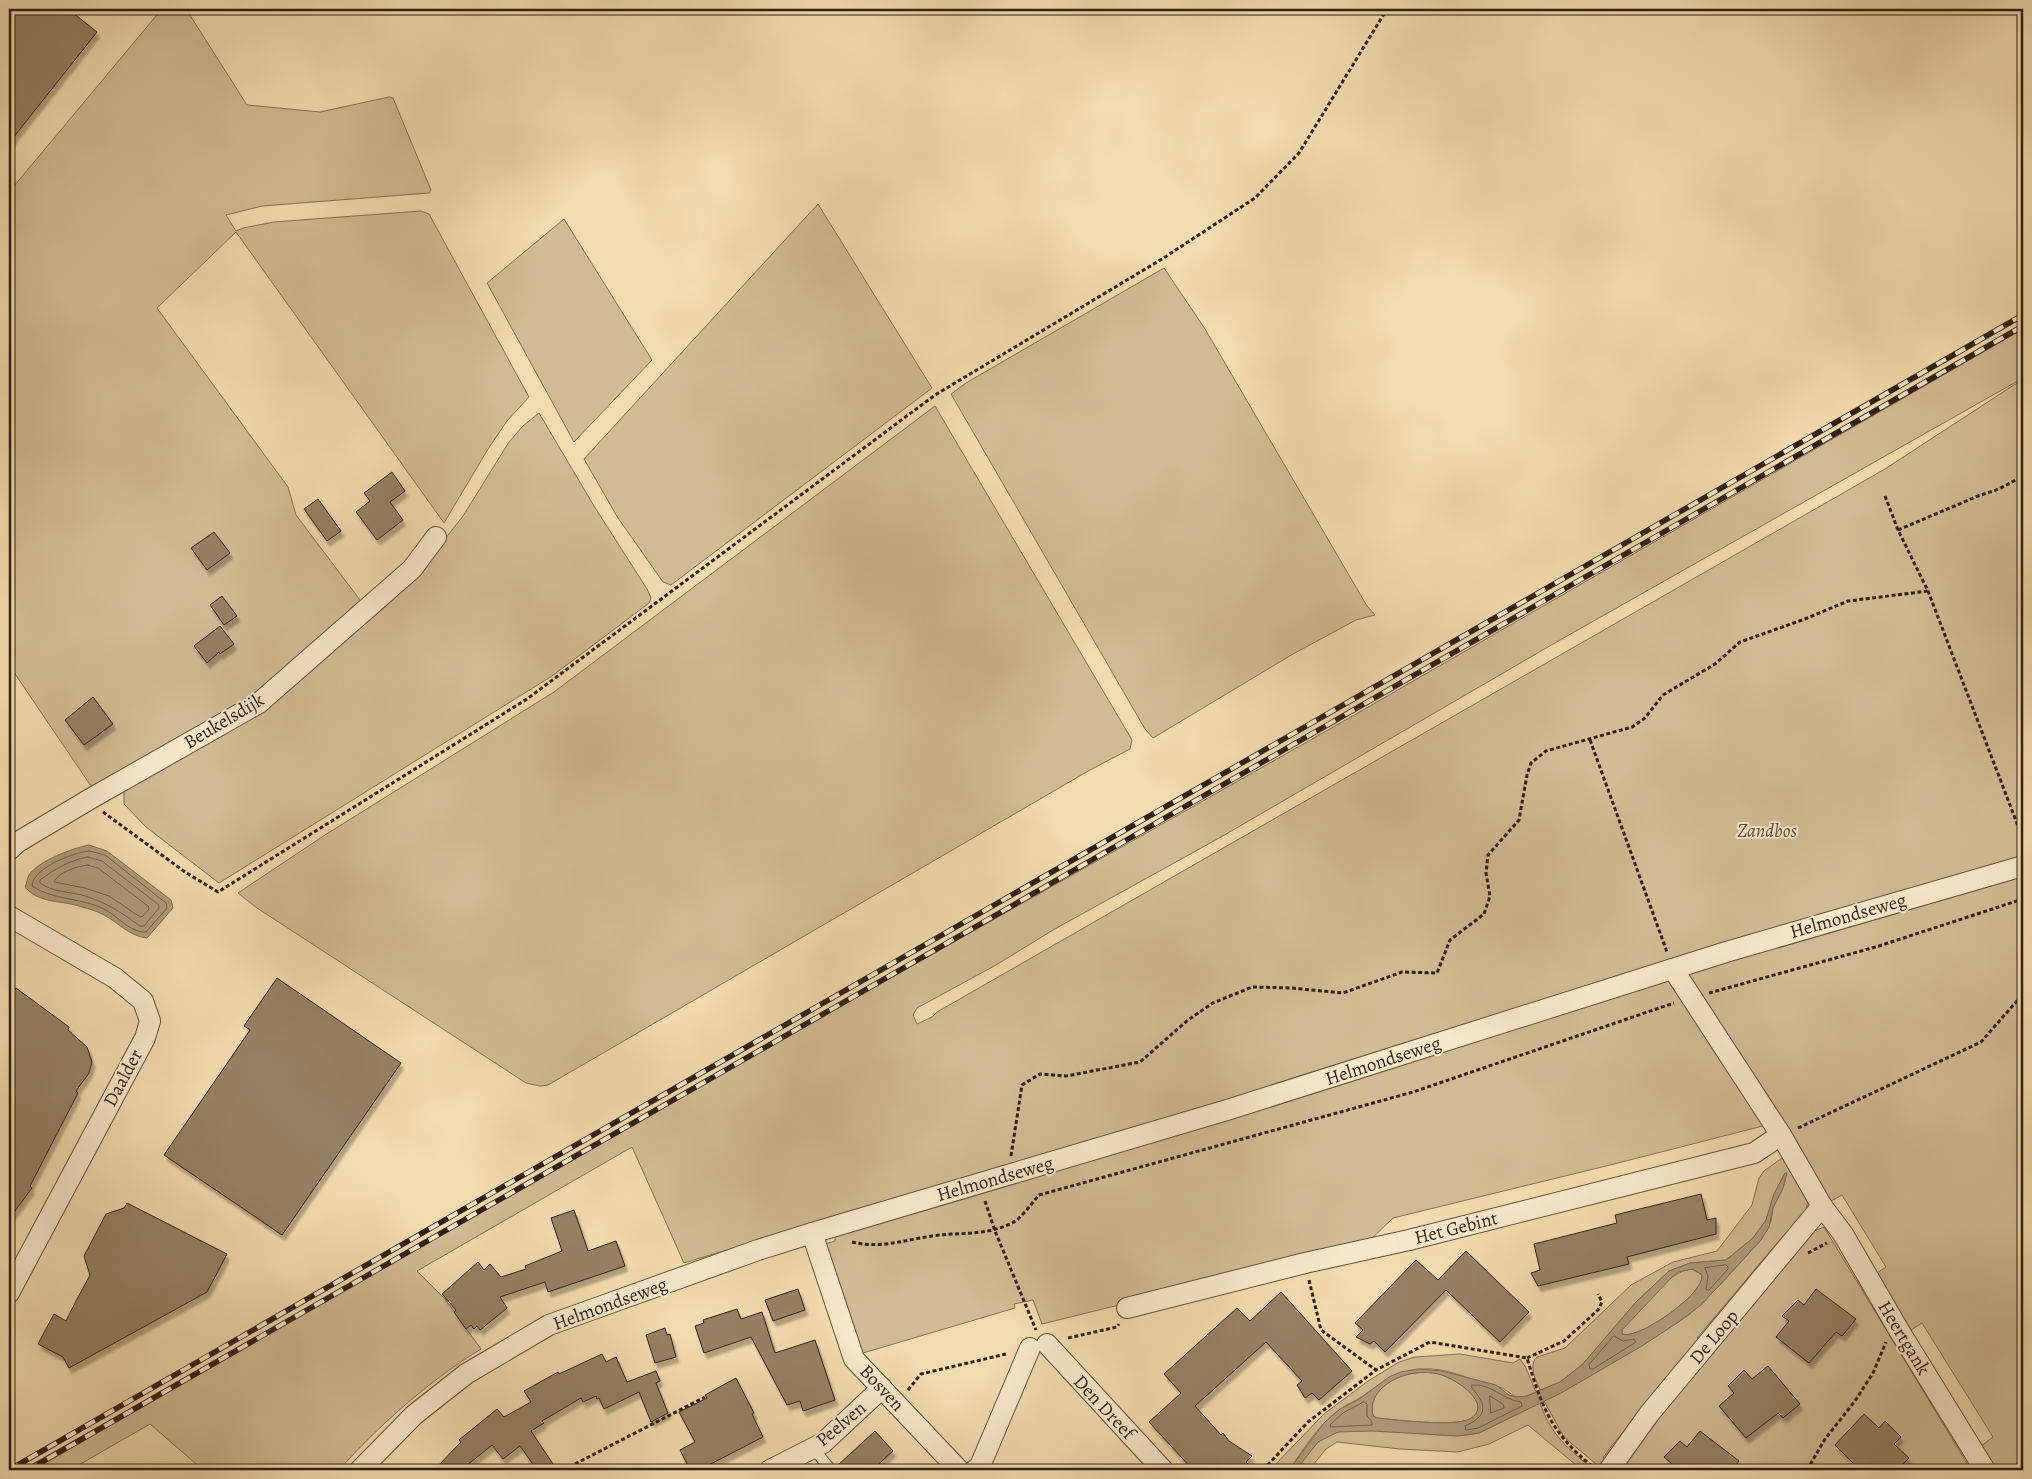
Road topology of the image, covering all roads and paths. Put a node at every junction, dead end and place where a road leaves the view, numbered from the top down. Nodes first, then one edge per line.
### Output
1 (1388, 9) edge
2 (2023, 476) edge
3 (1885, 496) dead end
4 (1898, 530) junction
5 (436, 537) dead end
6 (1928, 591) junction
7 (1590, 740) junction
8 (90, 799) junction
9 (2023, 839) edge
10 (9, 850) edge
11 (2023, 866) edge
12 (2023, 899) edge
13 (9, 916) edge
14 (1674, 969) junction
15 (2023, 994) edge
16 (1692, 997) junction
17 (1781, 1135) junction
18 (1006, 1176) junction
19 (979, 1184) junction
20 (1822, 1206) junction
21 (995, 1231) junction
22 (812, 1233) junction
23 (847, 1241) dead end
24 (1305, 1263) junction
25 (9, 1293) edge
26 (1598, 1294) dead end
27 (1126, 1308) dead end
28 (1900, 1332) junction
29 (1037, 1340) junction
30 (1527, 1358) junction
31 (1376, 1370) junction
32 (882, 1388) junction
33 (705, 1397) dead end
34 (813, 1448) junction
35 (575, 1464) dead end
36 (360, 1470) edge
37 (770, 1470) edge
38 (831, 1470) edge
39 (959, 1470) edge
40 (975, 1470) edge
41 (1163, 1470) edge
42 (1263, 1470) edge
43 (1598, 1470) edge
44 (1609, 1470) edge
45 (1807, 1470) edge
46 (1985, 1470) edge

1 - 8 path
2 - 4 path
3 - 4 path
4 - 6 path
5 - 8 street, Beukelsdijk
6 - 7 path
6 - 9 path
7 - 14 path
7 - 18 path
8 - 10 street, Beukelsdijk
11 - 14 street, Helmondseweg
12 - 16 path
13 - 25 street, Daalder
14 - 16 street
14 - 18 street, Helmondseweg
15 - 17 path
16 - 17 street
16 - 21 path
17 - 20 street
17 - 24 street, Het Gebint
18 - 19 street, Helmondseweg
19 - 21 path
19 - 22 street, Helmondseweg
20 - 28 street, Heertgank
20 - 44 street, De Loop
21 - 23 path
21 - 29 path
22 - 32 street, Bosven
22 - 36 street, Helmondseweg
24 - 27 street, Het Gebint
24 - 31 path
26 - 30 path
28 - 45 path
28 - 46 street, Heertgank
29 - 40 street
29 - 41 street, Den Dreef
30 - 31 path
30 - 43 path
31 - 42 path
32 - 34 street, Peelven
32 - 39 street, Bosven
33 - 35 path
34 - 37 street, Peelven
34 - 38 lane

